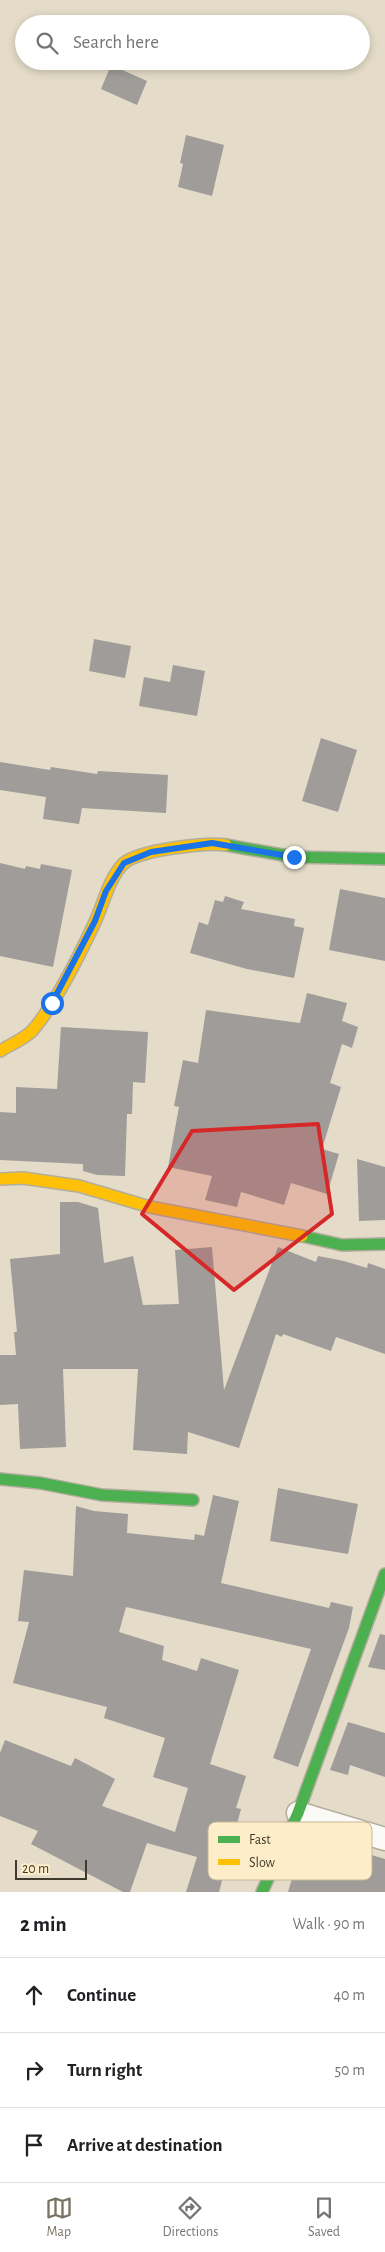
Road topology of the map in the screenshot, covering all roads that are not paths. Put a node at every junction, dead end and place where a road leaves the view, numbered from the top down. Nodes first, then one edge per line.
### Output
1 (385, 859) edge
2 (1, 1055) edge
3 (0, 1179) edge
4 (385, 1244) edge
5 (0, 1479) edge
6 (193, 1500) dead end
7 (385, 1574) edge
8 (298, 1813) junction
9 (294, 1822) edge
10 (328, 1822) edge
11 (372, 1835) edge
12 (385, 1839) edge
13 (267, 1880) edge
14 (262, 1892) edge

1 - 2 street
3 - 4 street
5 - 6 street
7 - 8 street
8 - 9 street
8 - 10 street
11 - 12 street
13 - 14 street

